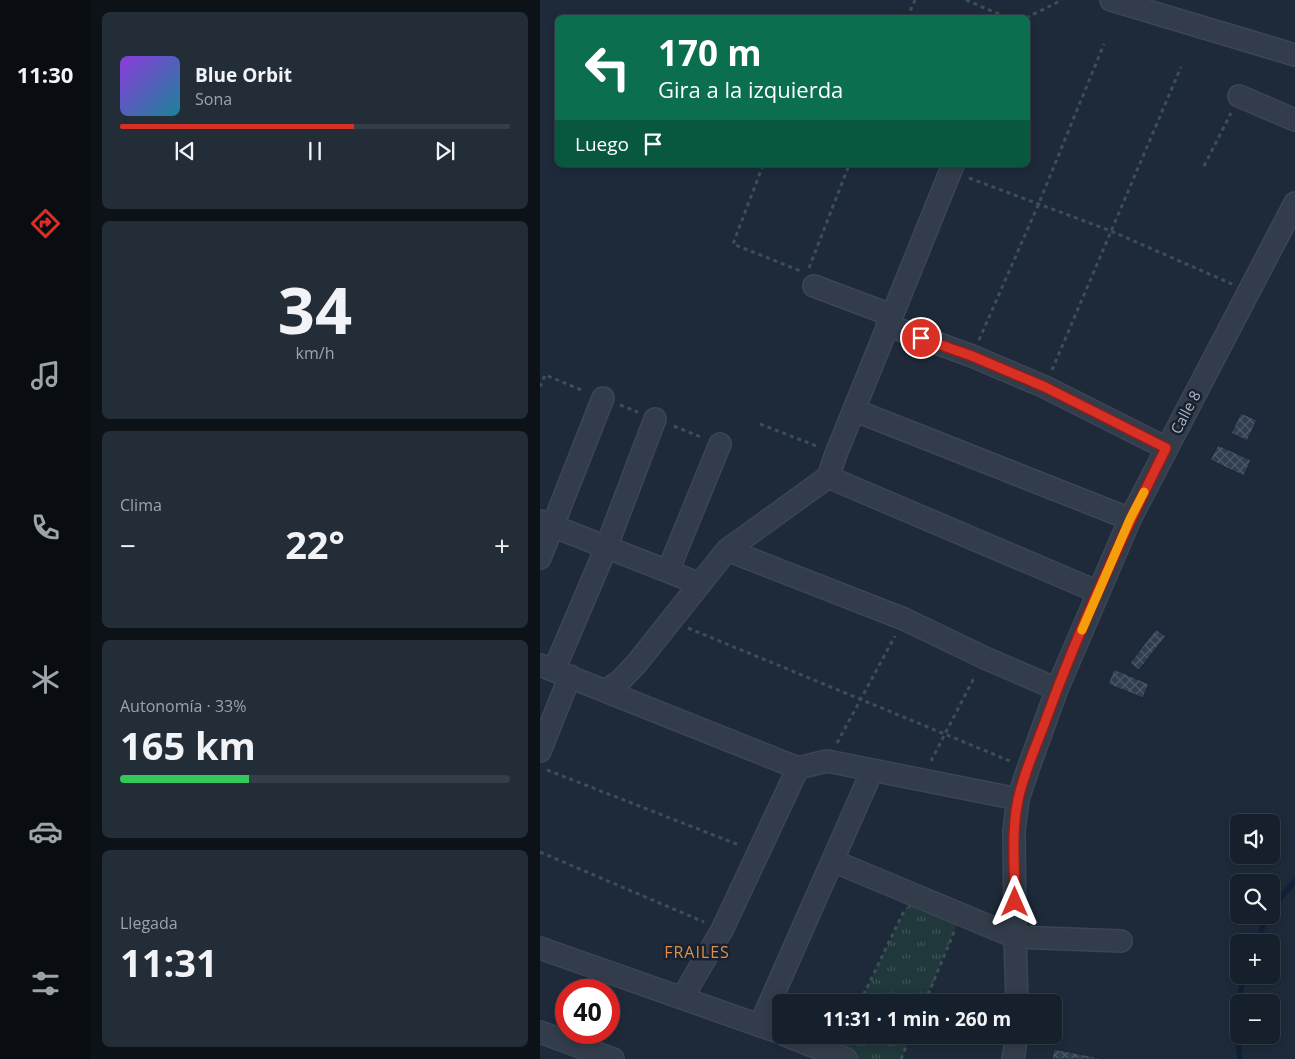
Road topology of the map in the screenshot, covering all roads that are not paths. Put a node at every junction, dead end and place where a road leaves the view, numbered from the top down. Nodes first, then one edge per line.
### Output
1 (1112, 0) edge
2 (1295, 55) edge
3 (1239, 96) road end
4 (1295, 120) edge
5 (952, 168) edge
6 (1295, 204) edge
7 (814, 286) dead end
8 (889, 320) junction
9 (603, 398) road end
10 (854, 410) junction
11 (655, 419) dead end
12 (720, 444) dead end
13 (1166, 448) junction
14 (828, 477) junction
15 (1130, 519) junction
16 (546, 523) edge
17 (606, 548) junction
18 (727, 550) junction
19 (540, 558) edge
20 (668, 571) junction
21 (700, 584) junction
22 (1098, 592) junction
23 (554, 670) edge
24 (1057, 689) junction
25 (606, 690) junction
26 (540, 751) edge
27 (798, 768) junction
28 (872, 771) junction
29 (1018, 799) junction
30 (833, 861) junction
31 (1015, 937) junction
32 (1121, 941) dead end
33 (540, 948) edge
34 (1017, 994) edge
35 (682, 998) junction
36 (760, 1025) junction
37 (772, 1030) edge
38 (540, 1032) edge
39 (807, 1044) edge
40 (1016, 1044) edge
41 (838, 1057) edge
42 (613, 1059) edge
43 (1013, 1059) edge

1 - 2 street
3 - 4 street
5 - 8 street
6 - 13 street, Calle 8
7 - 8 street
8 - 10 street
8 - 13 street
9 - 16 street
10 - 14 street
10 - 15 street
11 - 17 street
12 - 20 street
13 - 15 street, Calle 8
14 - 18 street
14 - 22 street
15 - 22 street, Calle 8
16 - 17 street
16 - 19 street
17 - 20 street
17 - 23 street
18 - 21 street
18 - 24 street
20 - 21 street
21 - 25 street
22 - 24 street, Calle 8
23 - 25 street
23 - 26 street
24 - 29 street, Calle 8
25 - 27 street
27 - 28 street
27 - 35 street
28 - 29 street
28 - 30 street
29 - 31 street, Calle 8
30 - 31 street
30 - 36 street
31 - 32 street
31 - 34 street, Calle 8
33 - 35 street
35 - 36 street
36 - 37 street
38 - 42 street
39 - 41 street
40 - 43 street

